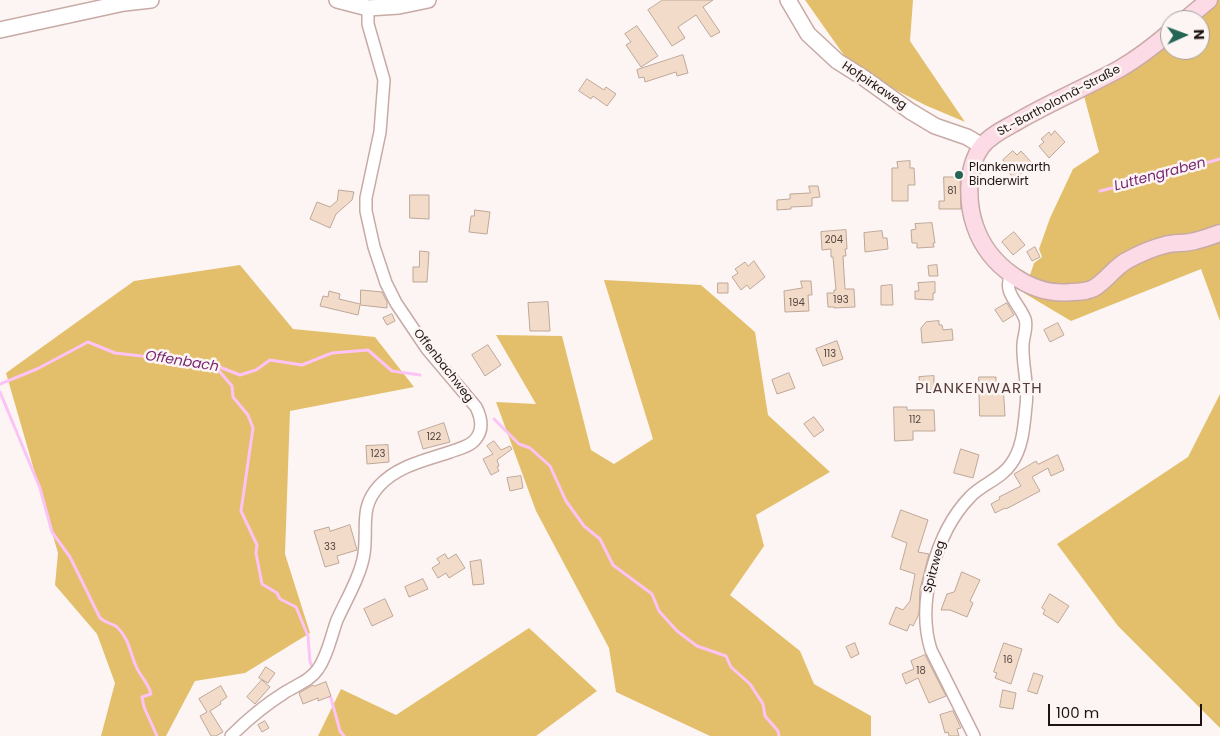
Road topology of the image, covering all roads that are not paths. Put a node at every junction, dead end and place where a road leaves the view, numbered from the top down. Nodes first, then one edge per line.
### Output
1 (151, 0) edge
2 (337, 0) edge
3 (428, 0) edge
4 (788, 0) edge
5 (1209, 0) edge
6 (368, 8) junction
7 (1197, 10) edge
8 (0, 30) edge
9 (1160, 40) edge
10 (982, 146) junction
11 (1220, 233) edge
12 (1011, 274) junction
13 (232, 736) edge
14 (974, 736) edge

1 - 8 street
2 - 6 street
3 - 6 street
4 - 10 street, Hofpirkaweg
5 - 7 main road
6 - 13 street, Offenbachweg
9 - 10 main road, St.-Bartholomä-Straße
10 - 12 main road
11 - 12 main road
12 - 14 street, Spitzweg

